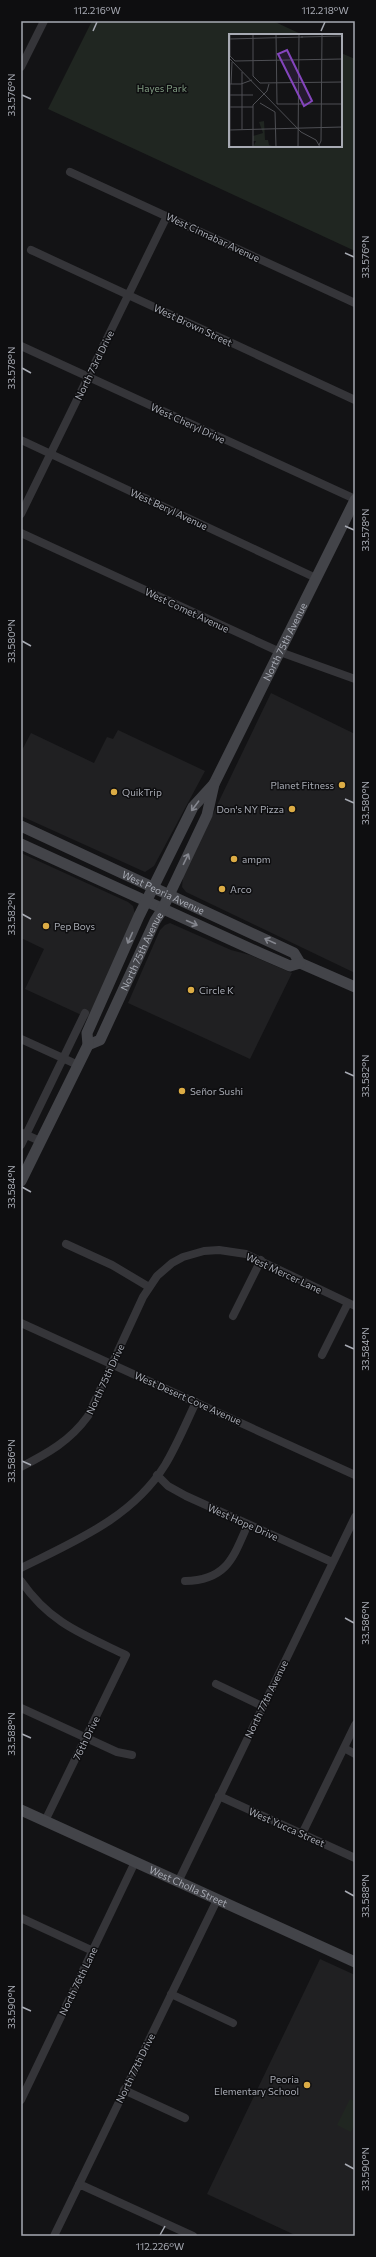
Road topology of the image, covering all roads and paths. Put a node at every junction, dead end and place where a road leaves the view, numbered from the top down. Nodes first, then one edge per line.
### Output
1 (44, 21) edge
2 (24, 55) edge
3 (21, 67) edge
4 (70, 172) dead end
5 (167, 216) junction
6 (31, 250) dead end
7 (128, 295) junction
8 (355, 303) edge
9 (21, 346) edge
10 (89, 377) junction
11 (355, 400) edge
12 (21, 440) edge
13 (50, 453) junction
14 (355, 499) edge
15 (21, 514) edge
16 (21, 533) edge
17 (316, 578) junction
18 (280, 652) junction
19 (355, 679) edge
20 (214, 784) junction
21 (21, 826) edge
22 (42, 835) junction
23 (21, 844) edge
24 (34, 850) junction
25 (154, 887) junction
26 (169, 894) junction
27 (146, 902) junction
28 (162, 910) junction
29 (300, 963) junction
30 (355, 987) edge
31 (100, 1005) junction
32 (85, 1013) dead end
33 (102, 1037) junction
34 (21, 1039) edge
35 (88, 1045) junction
36 (63, 1058) junction
37 (78, 1065) junction
38 (24, 1133) edge
39 (40, 1141) junction
40 (21, 1145) edge
41 (21, 1181) edge
42 (66, 1244) dead end
43 (261, 1260) junction
44 (149, 1287) junction
45 (351, 1305) edge
46 (233, 1316) dead end
47 (21, 1323) edge
48 (322, 1355) dead end
49 (112, 1364) junction
50 (196, 1402) junction
51 (21, 1467) edge
52 (157, 1475) junction
53 (355, 1475) edge
54 (355, 1517) edge
55 (248, 1524) junction
56 (332, 1562) junction
57 (21, 1568) edge
58 (21, 1581) edge
59 (185, 1581) dead end
60 (216, 1684) dead end
61 (262, 1706) junction
62 (21, 1708) edge
63 (355, 1725) edge
64 (86, 1738) junction
65 (344, 1748) junction
66 (355, 1754) edge
67 (132, 1755) dead end
68 (219, 1796) junction
69 (21, 1810) edge
70 (45, 1821) junction
71 (302, 1834) junction
72 (355, 1858) edge
73 (135, 1862) junction
74 (178, 1882) junction
75 (217, 1900) junction
76 (21, 1918) edge
77 (93, 1951) junction
78 (355, 1962) edge
79 (171, 1994) junction
80 (233, 2023) dead end
81 (124, 2090) junction
82 (21, 2100) edge
83 (185, 2118) dead end
84 (79, 2184) junction
85 (54, 2236) edge
86 (193, 2236) edge

1 - 2 street
2 - 3 street
4 - 5 street, West Cinnabar Avenue
5 - 7 street, North 73rd Drive
5 - 8 street, West Cinnabar Avenue
6 - 7 street, West Brown Street
7 - 10 street, North 73rd Drive
7 - 11 street, West Brown Street
9 - 10 street, West Cheryl Drive
10 - 13 street, North 73rd Drive
10 - 14 street, West Cheryl Drive
12 - 13 street, West Beryl Avenue
13 - 15 street, North 73rd Drive
13 - 17 street, West Beryl Avenue
14 - 17 main road, North 75th Avenue
16 - 18 street, West Comet Avenue
17 - 18 main road, North 75th Avenue
18 - 19 street, West Comet Avenue
18 - 20 main road, North 75th Avenue
20 -> 25 main road, North 75th Avenue
26 -> 20 main road, North 75th Avenue
21 - 22 main road, West Peoria Avenue
22 - 24 main road
22 - 25 main road, West Peoria Avenue
23 - 24 main road, West Peoria Avenue
24 - 27 main road, West Peoria Avenue
25 - 26 main road, West Peoria Avenue
25 - 27 main road, North 75th Avenue
26 - 28 main road, North 75th Avenue
29 -> 26 main road, West Peoria Avenue
27 - 28 main road, West Peoria Avenue
27 -> 31 main road, North 75th Avenue
28 -> 29 main road, West Peoria Avenue
28 - 33 main road, North 75th Avenue
29 - 30 main road, West Peoria Avenue
31 - 33 main road
31 - 35 main road, North 75th Avenue
32 - 36 street
33 - 35 main road
34 - 36 street
35 - 37 main road, North 75th Avenue
36 - 37 street
36 - 38 street
37 - 39 main road, North 75th Avenue
38 - 39 street
38 - 40 street
39 - 41 main road, North 75th Avenue
42 - 44 street
43 - 44 street, West Mercer Lane
43 - 45 street, West Mercer Lane
43 - 46 street
44 - 49 street, North 75th Drive
45 - 48 street
47 - 49 street, West Desert Cove Avenue
49 - 50 street, West Desert Cove Avenue
49 - 51 street, North 75th Drive
50 - 52 street
50 - 53 street, West Desert Cove Avenue
52 - 55 street, West Hope Drive
52 - 57 street
54 - 56 street, North 77th Avenue
55 - 56 street, West Hope Drive
55 - 59 street
56 - 61 street, North 77th Avenue
58 - 64 street, 76th Drive
60 - 61 street
61 - 68 street, North 77th Avenue
62 - 64 street
63 - 65 street
64 - 67 street
64 - 70 street, 76th Drive
65 - 66 street
65 - 71 street
68 - 71 street, West Yucca Street
68 - 74 street, North 77th Avenue
69 - 70 main road, West Cholla Street
70 - 73 main road, West Cholla Street
71 - 72 street, West Yucca Street
73 - 74 main road, West Cholla Street
73 - 77 street, North 76th Lane
74 - 75 main road, West Cholla Street
75 - 78 main road, West Cholla Street
75 - 79 street, North 77th Drive
76 - 77 street
77 - 82 street, North 76th Lane
79 - 80 street
79 - 81 street, North 77th Drive
81 - 83 street
81 - 84 street, North 77th Drive
84 - 85 street, North 77th Drive
84 - 86 street

